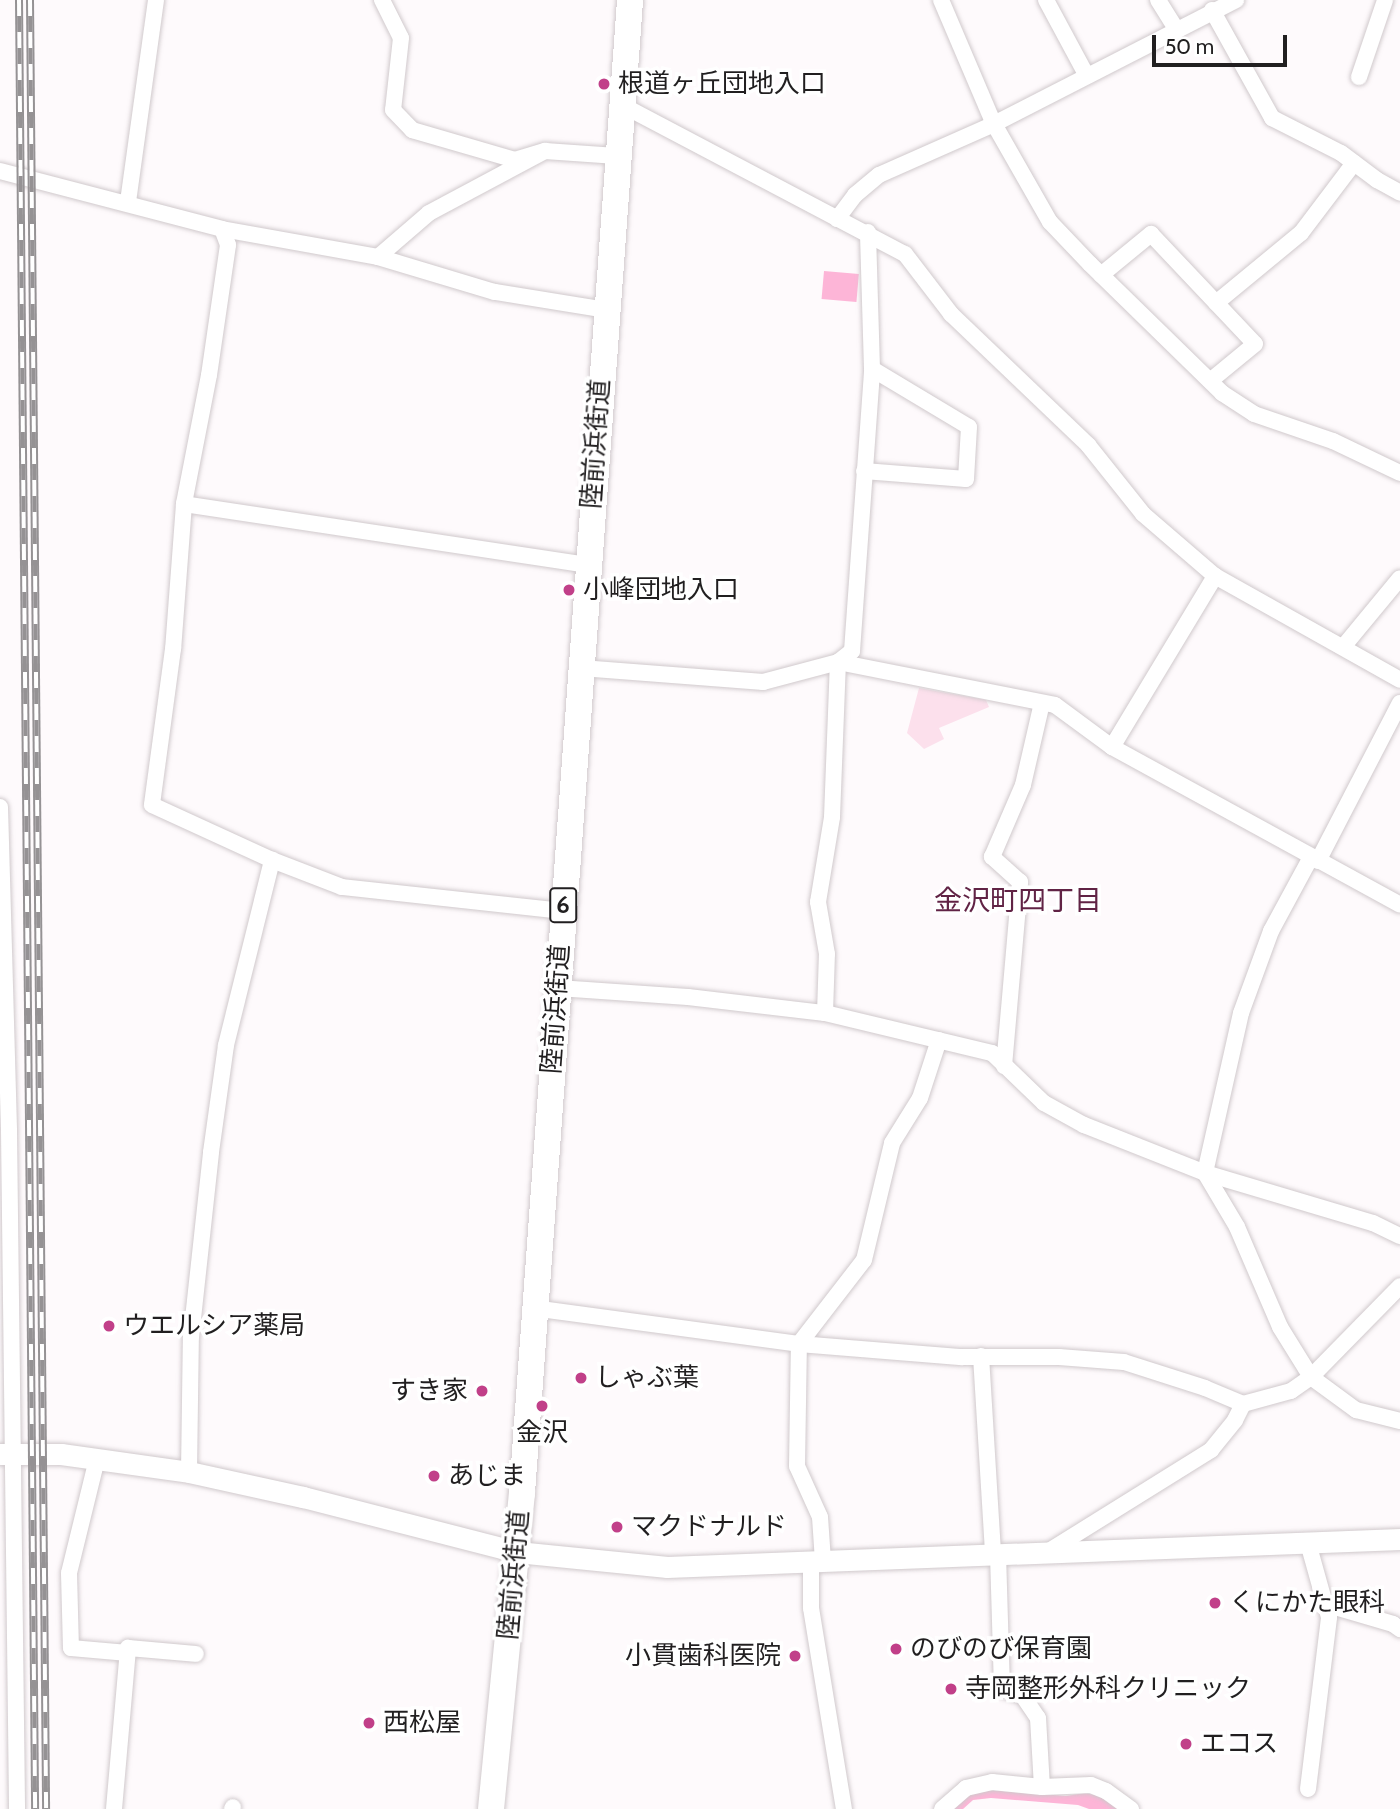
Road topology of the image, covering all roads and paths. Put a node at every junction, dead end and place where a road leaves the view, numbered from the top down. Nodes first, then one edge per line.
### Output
1 (156, 0) edge
2 (382, 0) edge
3 (630, 0) edge
4 (941, 0) edge
5 (1046, 0) edge
6 (1157, 0) edge
7 (1237, 0) edge
8 (1385, 0) edge
9 (1212, 10) junction
10 (1177, 30) junction
11 (1087, 76) junction
12 (1359, 77) dead end
13 (622, 105) junction
14 (994, 124) junction
15 (545, 151) junction
16 (617, 156) junction
17 (1354, 163) junction
18 (0, 171) edge
19 (1400, 193) edge
20 (128, 202) junction
21 (837, 219) junction
22 (222, 229) junction
23 (867, 232) junction
24 (378, 257) junction
25 (1101, 275) junction
26 (1216, 303) junction
27 (606, 310) junction
28 (872, 369) junction
29 (1210, 381) junction
30 (864, 471) junction
31 (1400, 472) edge
32 (184, 505) junction
33 (587, 565) junction
34 (1215, 576) junction
35 (1400, 578) edge
36 (1343, 647) junction
37 (838, 662) junction
38 (581, 668) junction
39 (1400, 680) edge
40 (1042, 703) junction
41 (1400, 703) edge
42 (1112, 747) junction
43 (0, 807) edge
44 (1314, 859) junction
45 (272, 860) junction
46 (1400, 905) edge
47 (562, 911) junction
48 (558, 988) junction
49 (825, 1013) junction
50 (939, 1040) junction
51 (1004, 1066) junction
52 (1205, 1173) junction
53 (1400, 1236) edge
54 (1400, 1286) edge
55 (533, 1308) junction
56 (799, 1344) junction
57 (981, 1356) junction
58 (1311, 1377) junction
59 (1244, 1404) junction
60 (1400, 1421) edge
61 (7, 1454) edge
62 (97, 1459) junction
63 (189, 1472) junction
64 (1400, 1539) edge
65 (1308, 1542) junction
66 (517, 1552) junction
67 (1047, 1552) junction
68 (995, 1554) junction
69 (817, 1561) junction
70 (1325, 1604) junction
71 (1400, 1629) edge
72 (128, 1653) junction
73 (196, 1654) dead end
74 (8, 1696) edge
75 (1042, 1787) junction
76 (1308, 1789) dead end
77 (18, 1809) edge
78 (114, 1809) edge
79 (491, 1809) edge
80 (844, 1809) edge
81 (942, 1809) edge
82 (1131, 1809) edge

1 - 20 street
2 - 15 street
3 - 13 highway, 陸前浜街道 / 6
4 - 14 street
5 - 11 street
6 - 10 street
7 - 9 street
8 - 12 street
9 - 10 street
9 - 17 street
10 - 11 street
11 - 14 street
13 - 16 highway, 陸前浜街道 / 6
13 - 21 street
14 - 21 street
14 - 25 street
15 - 16 street
15 - 24 street
16 - 27 highway, 陸前浜街道 / 6
17 - 19 street
17 - 26 street
18 - 20 street
20 - 22 street
21 - 23 street
22 - 24 street
22 - 32 street
23 - 28 street
23 - 34 street
24 - 27 street
25 - 26 street
25 - 29 street
26 - 29 street
27 - 33 highway, 陸前浜街道 / 6
28 - 30 street
28 - 30 street
29 - 31 street
30 - 37 street
32 - 33 street
32 - 45 street
33 - 38 highway, 陸前浜街道 / 6
34 - 36 street
34 - 42 street
35 - 36 street
36 - 39 street
37 - 38 street
37 - 40 street
37 - 49 street
38 - 47 highway, 陸前浜街道 / 6
40 - 42 street
40 - 51 street
41 - 44 street
42 - 44 street
43 - 61 street
44 - 46 street
44 - 52 street
45 - 47 street
45 - 63 street
47 - 48 highway, 陸前浜街道 / 6
48 - 49 street
48 - 55 highway, 陸前浜街道 / 6
49 - 50 street
50 - 51 street
50 - 56 street
51 - 52 street
52 - 53 street
52 - 58 street
54 - 58 street
55 - 56 street
55 - 66 highway, 陸前浜街道 / 6
56 - 57 street
56 - 69 street
57 - 59 street
57 - 68 street
58 - 59 street
58 - 60 street
59 - 67 street
61 - 62 street
61 - 74 street
62 - 63 street
62 - 72 street
63 - 66 street
64 - 65 street
65 - 67 street
65 - 70 street
66 - 69 street
66 - 79 highway, 陸前浜街道 / 6
67 - 68 street
68 - 69 street
68 - 75 street
69 - 80 street
70 - 71 street
70 - 76 street
72 - 73 street
72 - 78 street
74 - 77 street
75 - 81 street
75 - 82 street

